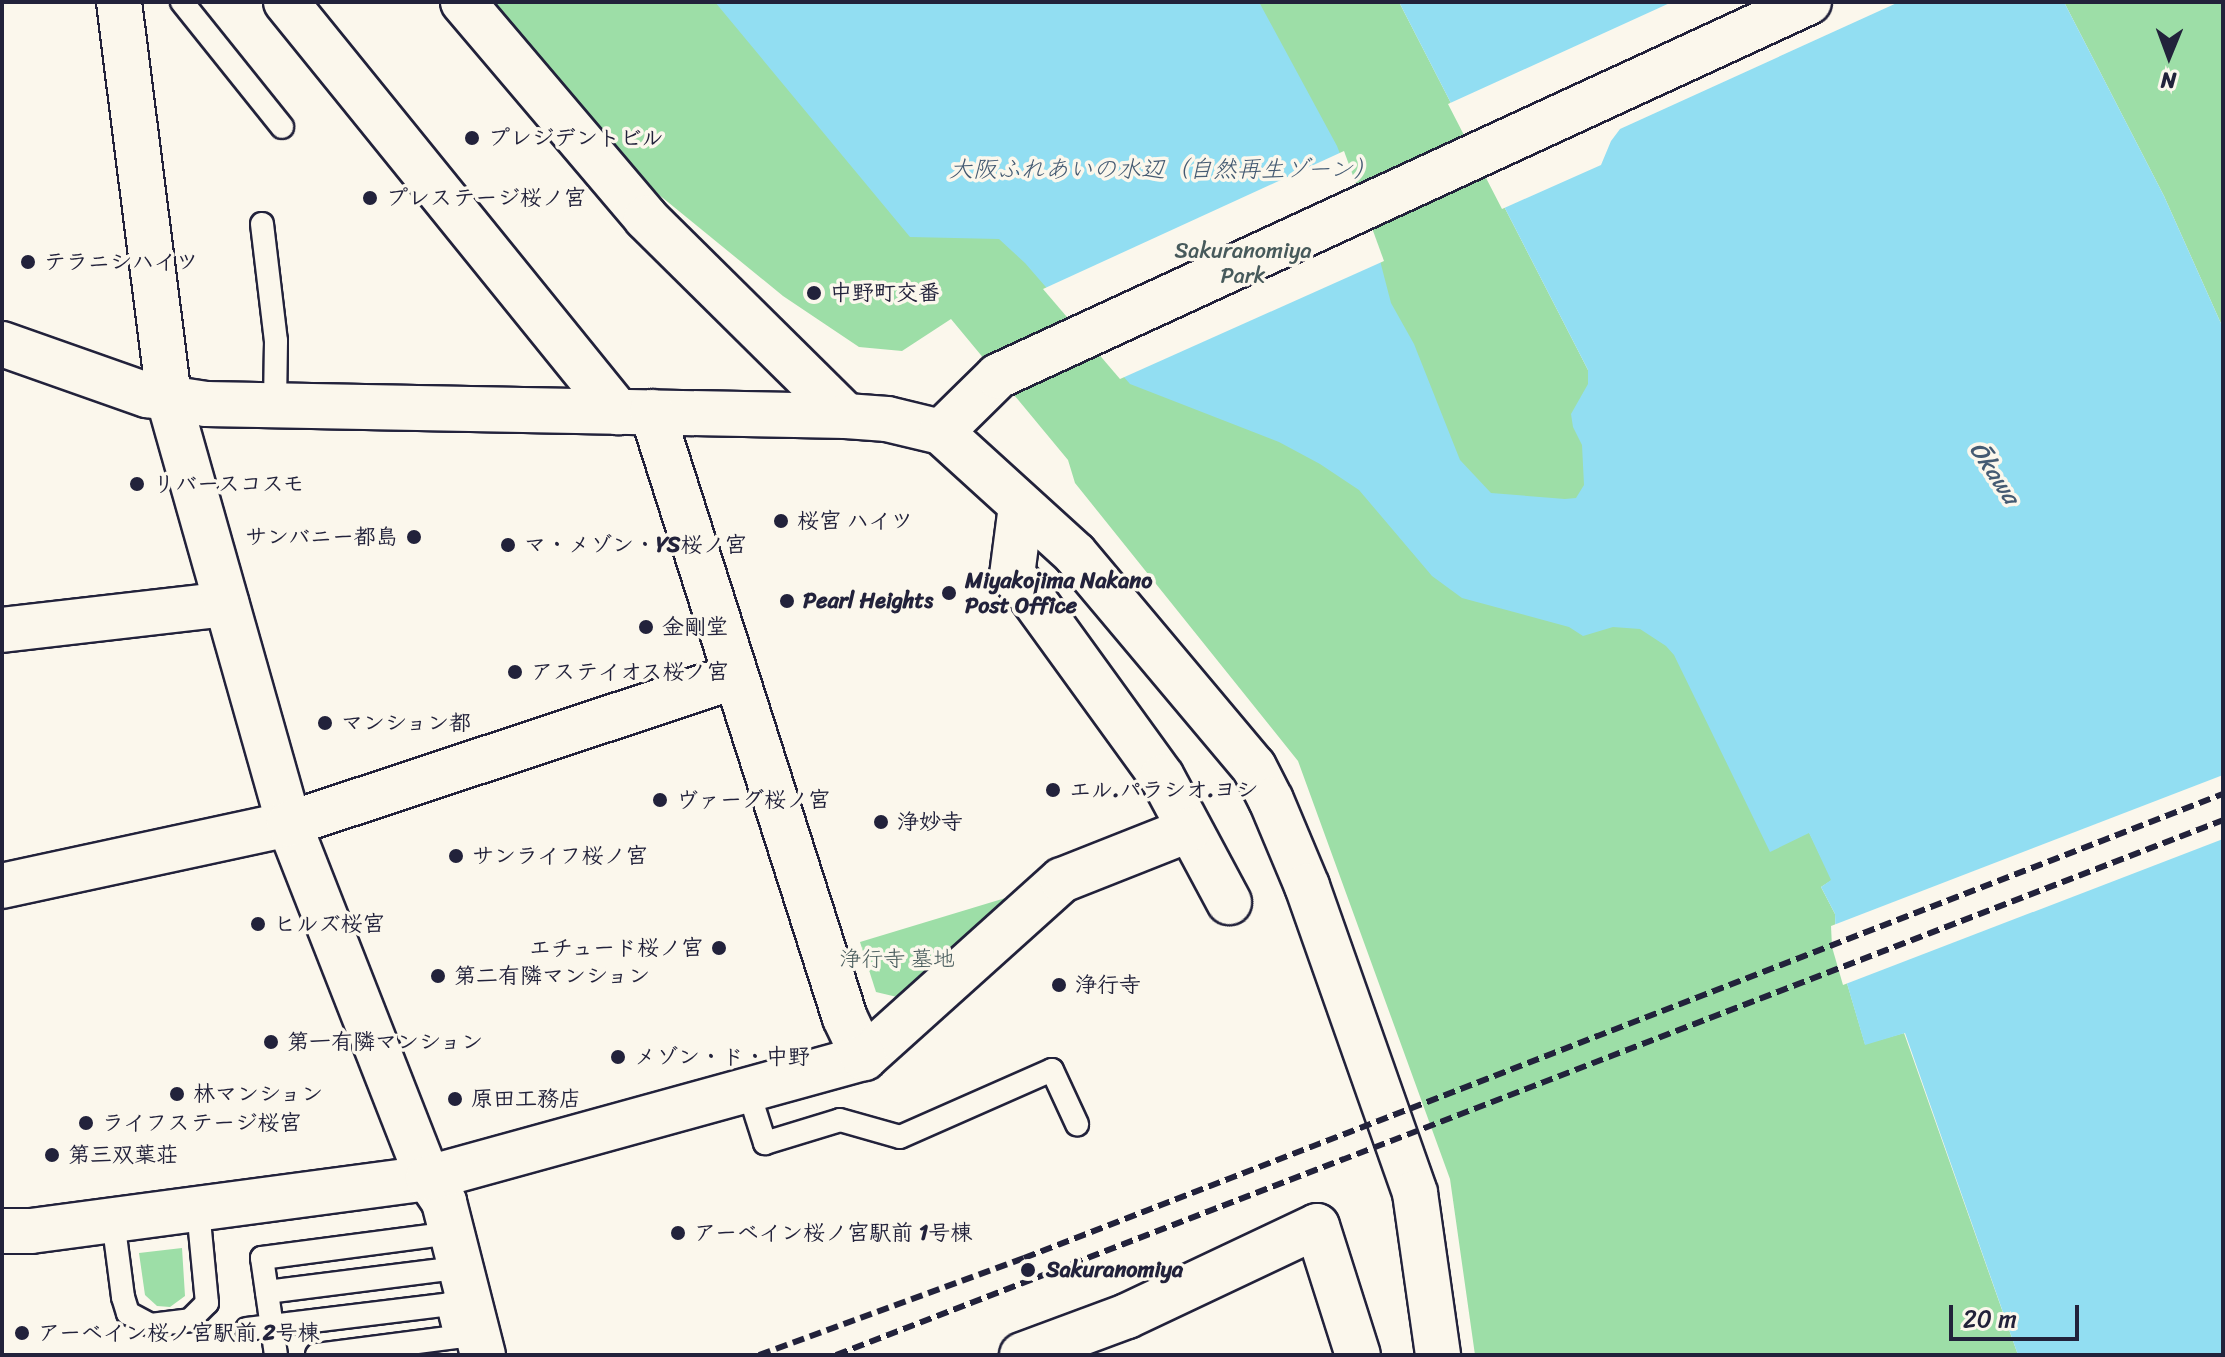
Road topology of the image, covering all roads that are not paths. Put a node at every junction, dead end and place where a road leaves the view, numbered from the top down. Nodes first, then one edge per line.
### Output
1 (119, 2) edge
2 (182, 2) edge
3 (286, 2) edge
4 (463, 2) edge
5 (1809, 2) edge
6 (282, 127) dead end
7 (262, 224) dead end
8 (2, 344) edge
9 (169, 400) junction
10 (275, 405) junction
11 (635, 412) junction
12 (846, 416) junction
13 (941, 432) junction
14 (1021, 506) junction
15 (226, 604) junction
16 (2, 630) edge
17 (736, 676) junction
18 (289, 824) junction
19 (1188, 830) junction
20 (2, 886) edge
21 (1229, 902) dead end
22 (864, 1058) junction
23 (748, 1090) junction
24 (1077, 1124) dead end
25 (428, 1178) junction
26 (198, 1209) junction
27 (113, 1220) junction
28 (2, 1231) edge
29 (442, 1246) junction
30 (326, 1284) junction
31 (267, 1292) junction
32 (459, 1303) junction
33 (330, 1319) junction
34 (272, 1326) junction
35 (247, 1329) dead end
36 (276, 1355) edge
37 (317, 1355) edge
38 (483, 1355) edge
39 (1022, 1355) edge
40 (1358, 1355) edge
41 (1438, 1355) edge

1 - 9 street
2 - 6 lane
3 - 11 street
4 - 12 street
5 - 13 street
7 - 10 lane
8 - 9 street
9 - 10 street
9 - 15 street
10 - 11 street
11 - 12 street
11 - 17 street
12 - 13 street
13 - 14 street
14 - 19 street
14 - 41 street
15 - 16 street
15 - 18 street
17 - 18 street
17 - 22 street
18 - 20 street
18 - 25 street
19 - 21 street
19 - 22 street
22 - 23 street
23 - 24 lane
23 - 25 street
25 - 26 street
25 - 29 street
26 - 27 street
26 - 27 lane
27 - 28 street
29 - 30 lane
29 - 31 lane
29 - 32 street
30 - 31 lane
30 - 33 lane
31 - 34 lane
32 - 33 lane
32 - 37 lane
32 - 38 street
33 - 34 lane
34 - 35 lane
34 - 36 lane
39 - 40 street

